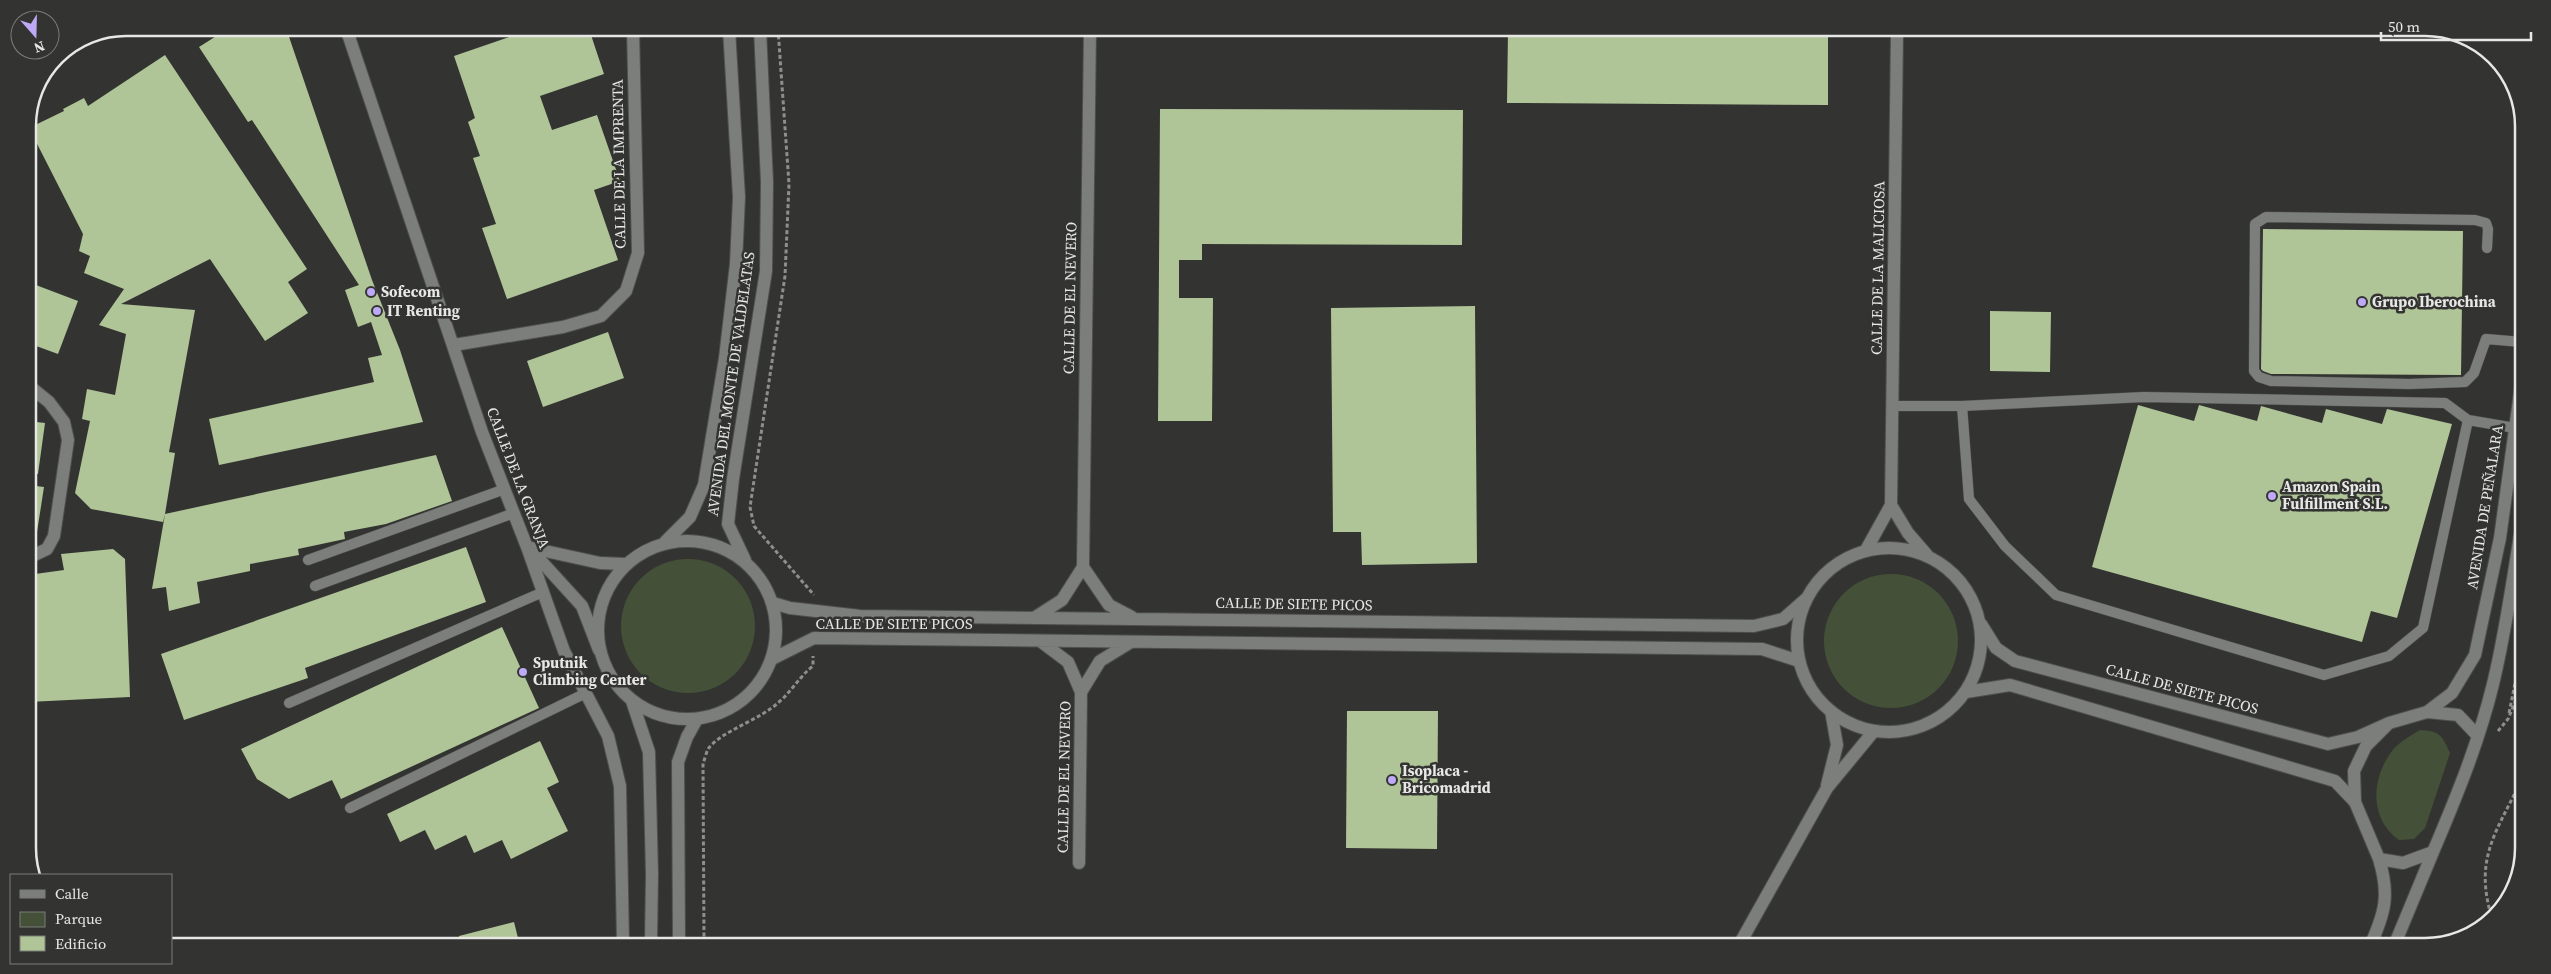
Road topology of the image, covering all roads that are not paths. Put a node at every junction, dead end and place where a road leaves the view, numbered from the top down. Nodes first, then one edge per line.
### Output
1 (349, 36) edge
2 (633, 36) edge
3 (729, 36) edge
4 (760, 36) edge
5 (1090, 36) edge
6 (1896, 36) edge
7 (2487, 248) dead end
8 (2515, 341) edge
9 (454, 345) junction
10 (36, 391) edge
11 (1892, 406) junction
12 (1962, 406) junction
13 (2468, 420) junction
14 (2515, 428) joint
15 (505, 489) junction
16 (1891, 505) junction
17 (514, 513) junction
18 (665, 542) junction
19 (527, 546) junction
20 (1866, 550) junction
21 (36, 554) edge
22 (1928, 555) junction
23 (308, 560) dead end
24 (745, 560) junction
25 (2515, 563) edge
26 (625, 564) junction
27 (1082, 567) junction
28 (315, 586) dead end
29 (543, 592) junction
30 (1807, 598) junction
31 (773, 603) junction
32 (1034, 618) junction
33 (1135, 619) junction
34 (1980, 623) junction
35 (1040, 641) junction
36 (1132, 642) junction
37 (599, 650) junction
38 (772, 659) junction
39 (1799, 661) junction
40 (1081, 692) junction
41 (1966, 692) junction
42 (586, 693) junction
43 (632, 701) junction
44 (289, 703) dead end
45 (1831, 711) junction
46 (2427, 712) junction
47 (697, 719) junction
48 (2389, 723) junction
49 (1874, 731) junction
50 (2477, 735) junction
51 (1827, 788) junction
52 (2355, 802) junction
53 (350, 808) dead end
54 (2433, 852) junction
55 (2379, 859) junction
56 (1079, 863) dead end
57 (650, 916) junction
58 (623, 938) edge
59 (645, 938) edge
60 (651, 938) edge
61 (679, 938) edge
62 (1742, 938) edge
63 (2374, 938) edge
64 (2397, 938) edge

1 - 9 street, CALLE DE LA GRANJA
2 - 9 street, CALLE DE LA IMPRENTA
3 - 18 street, AVENIDA DEL MONTE DE VALDELATAS
4 - 24 street, AVENIDA DEL MONTE DE VALDELATAS
5 - 27 street, CALLE DE EL NEVERO
6 - 11 street, CALLE DE LA MALICIOSA
7 - 8 lane
9 - 15 street, CALLE DE LA GRANJA
10 - 21 street
11 - 12 lane
11 - 16 street, CALLE DE LA MALICIOSA
12 - 13 lane
12 - 13 lane
13 - 14 lane
14 - 46 street, AVENIDA DE PEÑALARA
15 - 17 street, CALLE DE LA GRANJA
15 - 23 lane
16 - 20 street, CALLE DE LA MALICIOSA
16 - 22 street
17 - 19 street, CALLE DE LA GRANJA
17 - 28 lane
18 - 24 street
18 - 26 street
19 - 26 street
19 - 29 street, CALLE DE LA GRANJA
19 - 37 street
20 - 22 street
20 - 30 street
22 - 34 street
24 - 31 street
25 - 50 street
26 - 37 street
27 - 32 street
27 - 33 street
29 - 42 street, CALLE DE LA GRANJA
29 - 44 lane
30 - 33 street, CALLE DE SIETE PICOS
30 - 39 street
31 - 32 street, CALLE DE SIETE PICOS
31 - 38 street
32 - 33 street, CALLE DE SIETE PICOS
34 - 41 street
34 - 48 street, CALLE DE SIETE PICOS
35 - 36 street, CALLE DE SIETE PICOS
35 - 38 street, CALLE DE SIETE PICOS
35 - 40 street, CALLE DE EL NEVERO
36 - 39 street, CALLE DE SIETE PICOS
36 - 40 street, CALLE DE EL NEVERO
37 - 43 street
38 - 47 street
39 - 45 street
40 - 56 street, CALLE DE EL NEVERO
41 - 49 street
41 - 52 street
42 - 53 lane
42 - 58 street, CALLE DE LA GRANJA
43 - 47 street
43 - 57 street
45 - 49 street
45 - 51 street
46 - 48 street
46 - 50 street
47 - 61 street
48 - 52 street
49 - 51 street
50 - 54 street
51 - 62 street
52 - 55 street
54 - 55 street
54 - 64 street
55 - 63 street
57 - 59 street
57 - 60 street

